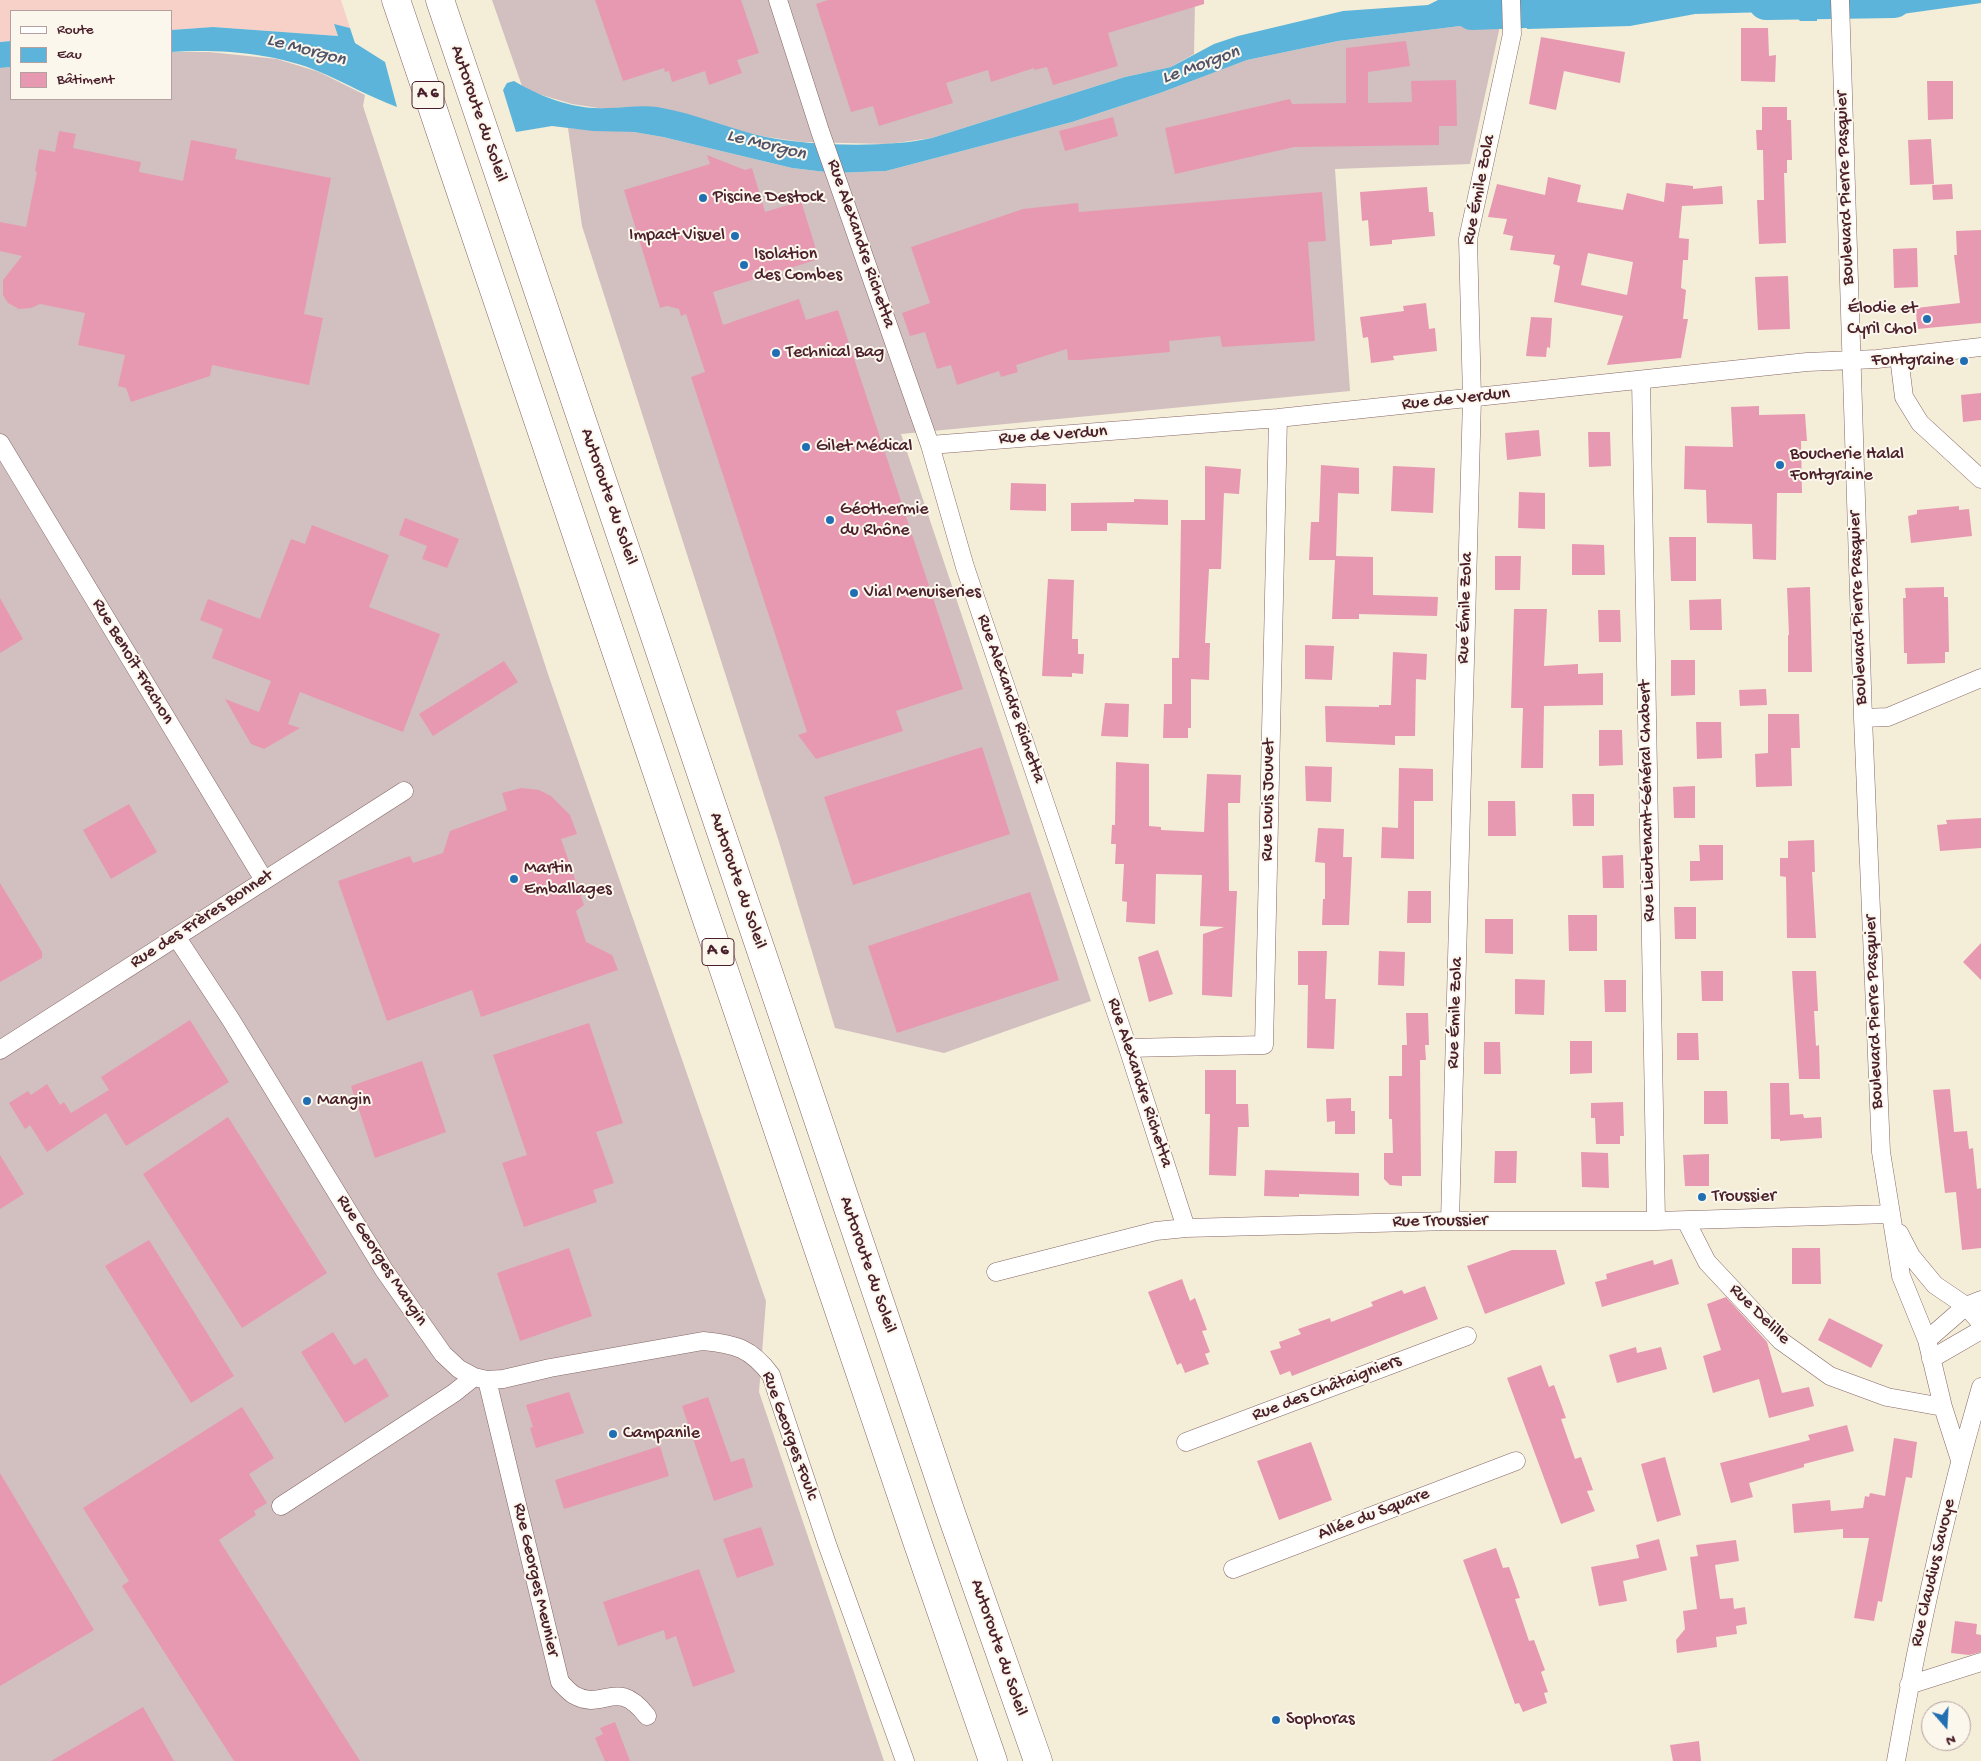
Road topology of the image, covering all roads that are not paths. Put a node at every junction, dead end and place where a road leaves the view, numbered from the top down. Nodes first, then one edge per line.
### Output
1 (396, 0) edge
2 (440, 0) edge
3 (778, 0) edge
4 (1511, 0) edge
5 (1840, 0) edge
6 (1981, 347) edge
7 (1899, 357) junction
8 (1851, 361) junction
9 (1641, 380) junction
10 (1472, 398) junction
11 (1278, 418) junction
12 (0, 443) edge
13 (930, 446) junction
14 (1981, 479) edge
15 (1981, 678) edge
16 (1863, 718) junction
17 (404, 791) dead end
18 (264, 880) junction
19 (177, 938) junction
20 (1128, 1048) junction
21 (0, 1050) edge
22 (1890, 1214) junction
23 (1450, 1221) junction
24 (1656, 1221) junction
25 (1686, 1221) junction
26 (1186, 1228) junction
27 (996, 1272) dead end
28 (1973, 1303) edge
29 (1981, 1323) edge
30 (1981, 1330) edge
31 (1468, 1336) dead end
32 (1927, 1340) junction
33 (1931, 1358) junction
34 (480, 1378) junction
35 (1981, 1387) edge
36 (1943, 1407) junction
37 (1186, 1442) dead end
38 (1960, 1460) junction
39 (1516, 1461) dead end
40 (281, 1506) dead end
41 (1233, 1569) dead end
42 (1981, 1662) edge
43 (1909, 1685) junction
44 (647, 1716) dead end
45 (905, 1761) edge
46 (993, 1761) edge
47 (1038, 1761) edge
48 (1896, 1761) edge

1 - 46 highway, A 6
2 - 47 highway, Autoroute du Soleil / A 6
3 - 13 street, Rue Alexandre Richetta
4 - 10 street, Rue Émile Zola
5 - 8 street, Boulevard Pierre Pasquier
6 - 7 street, Rue de Verdun
7 - 8 street, Rue de Verdun
7 - 14 street
8 - 9 street, Rue de Verdun
8 - 16 street, Boulevard Pierre Pasquier
9 - 10 street, Rue de Verdun
9 - 24 street, Rue Lieutenant-Général Chabert
10 - 11 street, Rue de Verdun
10 - 23 street, Rue Émile Zola
11 - 13 street, Rue de Verdun
11 - 20 street, Rue Louis Jouvet
12 - 18 street, Rue Benoît Frachon
13 - 20 street, Rue Alexandre Richetta
15 - 16 street
16 - 22 street, Boulevard Pierre Pasquier
17 - 18 street, Rue des Frères Bonnet
18 - 19 street, Rue des Frères Bonnet
19 - 21 street, Rue des Frères Bonnet
19 - 34 street, Rue Georges Mangin
20 - 26 street, Rue Alexandre Richetta
22 - 25 street, Rue Troussier
22 - 28 street, Boulevard Pierre Pasquier
22 - 32 street, Boulevard Pierre Pasquier
23 - 24 street, Rue Troussier
23 - 26 street, Rue Troussier
24 - 25 street, Rue Troussier
25 - 36 street, Rue Delille
26 - 27 street, Rue Troussier
28 - 29 street, Boulevard Pierre Pasquier
28 - 32 street
30 - 33 street
31 - 37 street, Rue des Châtaigniers
32 - 33 street, Boulevard Pierre Pasquier
33 - 36 street, Boulevard Pierre Pasquier
34 - 40 street
34 - 44 street, Rue Georges Meunier
34 - 45 street, Rue Georges Foulc
35 - 38 street, Rue Claudius Savoye
36 - 38 street, Boulevard Pierre Pasquier
38 - 43 street, Rue Claudius Savoye
39 - 41 street, Allée du Square
42 - 43 street
43 - 48 street, Rue Claudius Savoye

